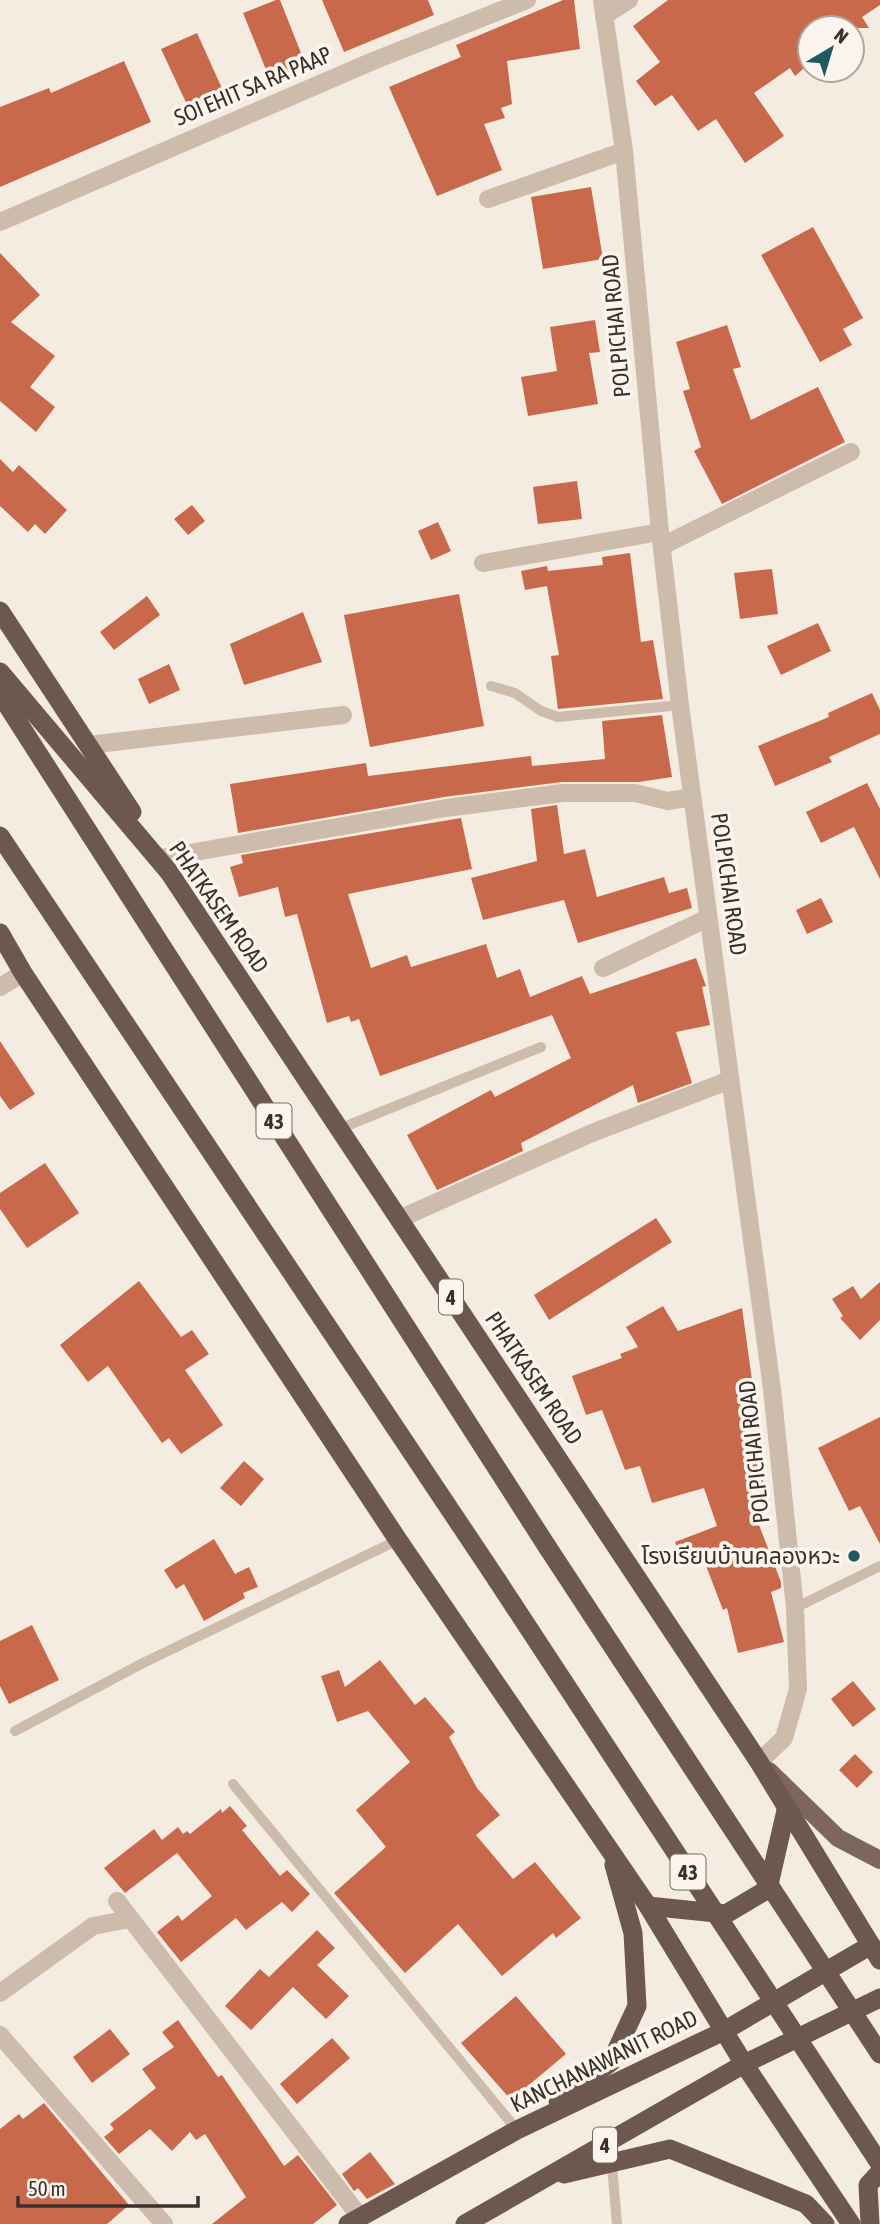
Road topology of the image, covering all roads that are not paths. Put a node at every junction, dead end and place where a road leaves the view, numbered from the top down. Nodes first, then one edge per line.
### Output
1 (527, 0) edge
2 (629, 0) edge
3 (603, 8) edge
4 (624, 151) junction
5 (488, 199) dead end
6 (0, 222) edge
7 (851, 452) dead end
8 (661, 539) junction
9 (483, 563) dead end
10 (0, 611) edge
11 (0, 672) edge
12 (491, 686) dead end
13 (0, 694) edge
14 (680, 705) junction
15 (343, 715) dead end
16 (89, 745) junction
17 (692, 797) junction
18 (0, 836) edge
19 (165, 865) junction
20 (708, 918) junction
21 (3, 941) edge
22 (603, 968) dead end
23 (23, 973) junction
24 (0, 987) edge
25 (541, 1047) dead end
26 (730, 1080) junction
27 (340, 1129) junction
28 (400, 1219) junction
29 (398, 1540) junction
30 (880, 1566) edge
31 (795, 1608) junction
32 (15, 1731) dead end
33 (759, 1762) junction
34 (233, 1784) dead end
35 (787, 1806) junction
36 (609, 1850) junction
37 (880, 1860) edge
38 (117, 1901) dead end
39 (648, 1906) junction
40 (130, 1919) junction
41 (877, 1949) edge
42 (0, 1993) edge
43 (880, 1998) edge
44 (724, 2031) junction
45 (0, 2035) edge
46 (880, 2054) edge
47 (744, 2064) junction
48 (517, 2130) junction
49 (880, 2164) edge
50 (612, 2165) junction
51 (880, 2172) edge
52 (550, 2177) junction
53 (354, 2221) edge
54 (164, 2224) edge
55 (465, 2224) edge
56 (617, 2224) edge
57 (825, 2224) edge
58 (851, 2224) edge
59 (870, 2224) edge

1 - 6 street, SOI EHIT SA RA PAAP
2 - 3 street
3 - 4 street, POLPICHAI ROAD
4 - 5 street
4 - 8 street, POLPICHAI ROAD
7 - 8 street
8 - 9 street
8 - 14 street, POLPICHAI ROAD
10 - 16 highway
11 - 19 highway, PHATKASEM ROAD / 4
12 - 14 lane
13 - 46 highway, 43, bridge
14 - 17 street, POLPICHAI ROAD
15 - 16 street
16 - 19 highway
17 - 19 street
17 - 20 street, POLPICHAI ROAD
18 - 49 highway, 43, bridge
19 - 27 highway, PHATKASEM ROAD / 4
20 - 22 street
20 - 26 street, POLPICHAI ROAD
21 - 23 highway
23 - 24 street
23 - 29 highway
25 - 27 lane
26 - 28 street
26 - 31 street, POLPICHAI ROAD
27 - 28 highway, PHATKASEM ROAD / 4
28 - 33 highway, PHATKASEM ROAD / 4
29 - 32 lane
29 - 36 highway
30 - 31 lane
31 - 33 street, POLPICHAI ROAD
33 - 35 highway, PHATKASEM ROAD / 4
33 - 37 main road
34 - 48 lane
35 - 39 highway
35 - 41 highway, PHATKASEM ROAD / 4
36 - 39 highway
36 - 48 highway
38 - 40 street
39 - 44 highway
40 - 42 street
40 - 53 street
41 - 44 highway, KANCHANAWANIT ROAD / 4
43 - 47 highway, 4
44 - 47 highway
44 - 48 highway, KANCHANAWANIT ROAD / 4
45 - 54 street
47 - 52 highway, 4
47 - 58 highway
48 - 53 highway, KANCHANAWANIT ROAD / 4
50 - 52 highway
50 - 56 lane
50 - 57 highway
51 - 59 highway
52 - 55 highway, 4

